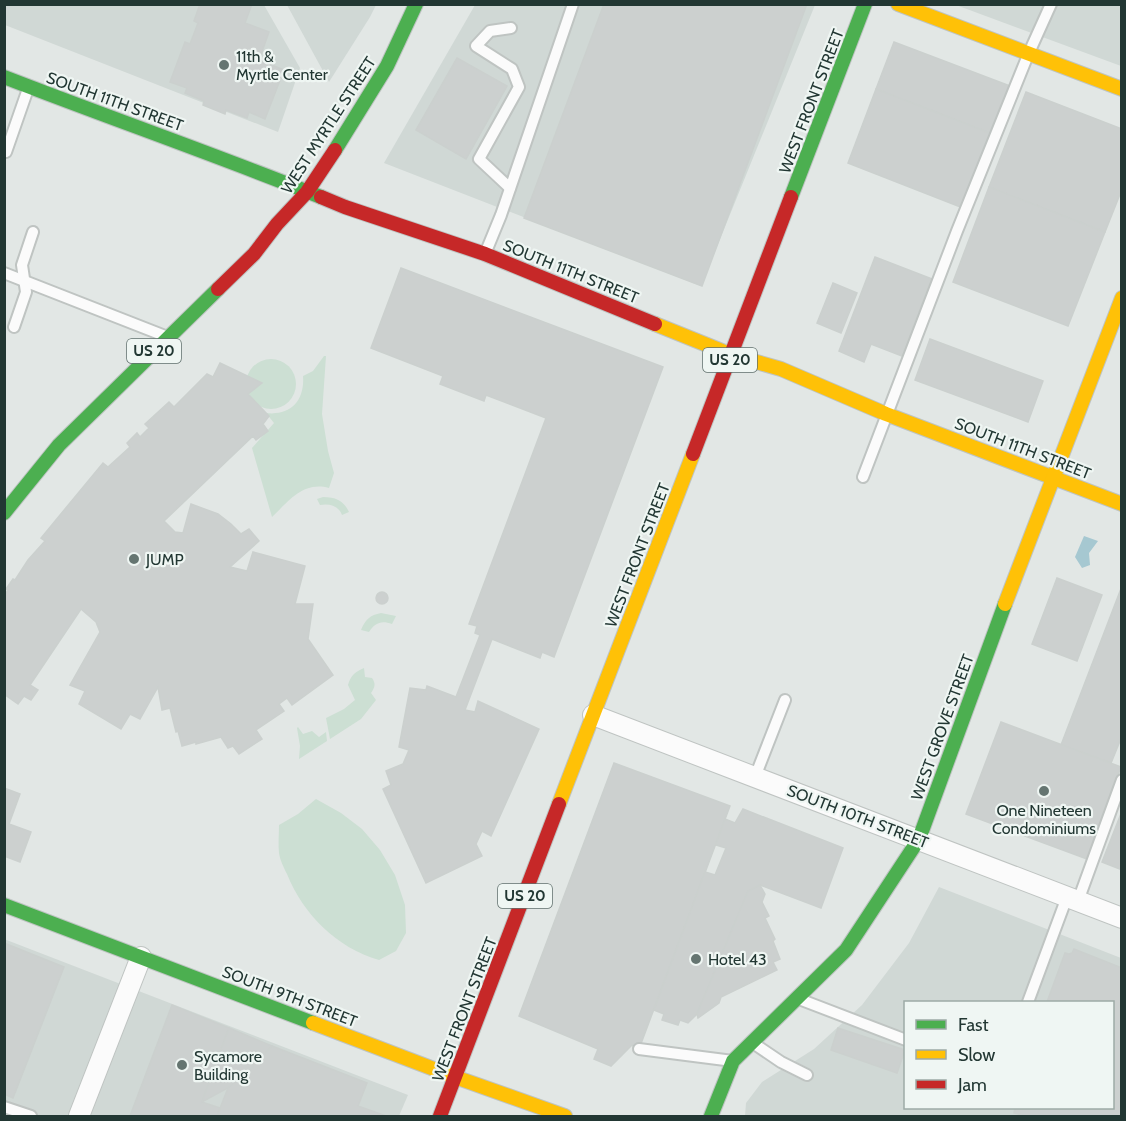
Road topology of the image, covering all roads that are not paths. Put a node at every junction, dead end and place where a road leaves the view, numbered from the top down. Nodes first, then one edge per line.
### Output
1 (416, 4) edge
2 (573, 4) edge
3 (866, 4) edge
4 (898, 4) edge
5 (1051, 4) edge
6 (511, 28) dead end
7 (1028, 54) junction
8 (4, 77) edge
9 (29, 86) junction
10 (1122, 89) edge
11 (6, 152) edge
12 (510, 188) junction
13 (307, 192) junction
14 (33, 232) dead end
15 (485, 254) junction
16 (4, 273) edge
17 (25, 281) junction
18 (1122, 298) edge
19 (14, 327) dead end
20 (168, 337) junction
21 (732, 355) junction
22 (886, 414) junction
23 (863, 477) dead end
24 (1053, 478) junction
25 (1122, 504) edge
26 (4, 513) edge
27 (784, 700) dead end
28 (593, 715) junction
29 (755, 777) junction
30 (1122, 780) edge
31 (919, 839) junction
32 (1072, 899) junction
33 (4, 905) edge
34 (1122, 918) edge
35 (141, 957) junction
36 (797, 999) junction
37 (1028, 1001) edge
38 (904, 1039) edge
39 (752, 1043) junction
40 (639, 1049) dead end
41 (733, 1061) junction
42 (807, 1075) dead end
43 (455, 1077) junction
44 (4, 1107) edge
45 (31, 1116) edge
46 (79, 1116) edge
47 (440, 1116) edge
48 (565, 1116) edge
49 (711, 1116) edge

1 - 13 main road, WEST MYRTLE STREET / US 20
2 - 12 lane
3 - 21 main road, WEST FRONT STREET / US 20
4 - 7 main road
5 - 7 lane
6 - 12 lane
7 - 10 main road
7 - 22 lane
8 - 9 main road, SOUTH 11TH STREET
9 - 11 lane
9 - 13 main road, SOUTH 11TH STREET
12 - 15 lane
13 - 15 main road, SOUTH 11TH STREET
13 - 20 main road, WEST MYRTLE STREET / US 20
14 - 17 lane
15 - 21 main road, SOUTH 11TH STREET
16 - 17 lane
17 - 19 lane
17 - 20 lane
18 - 24 main road, WEST GROVE STREET
20 - 26 main road, WEST MYRTLE STREET / US 20
21 - 22 main road, SOUTH 11TH STREET
21 - 28 main road, WEST FRONT STREET / US 20
22 - 23 lane
22 - 24 main road, SOUTH 11TH STREET
24 - 25 main road, SOUTH 11TH STREET
24 - 31 main road, WEST GROVE STREET
27 - 29 lane
28 - 29 street, SOUTH 10TH STREET
28 - 43 main road, WEST FRONT STREET / US 20
29 - 31 street, SOUTH 10TH STREET
30 - 32 lane
31 - 32 street, SOUTH 10TH STREET
31 - 36 main road, WEST GROVE STREET
32 - 34 street, SOUTH 10TH STREET
32 - 37 lane
33 - 35 main road, SOUTH 9TH STREET
35 - 43 main road, SOUTH 9TH STREET
35 - 46 street
36 - 38 lane
36 - 39 main road, WEST GROVE STREET
39 - 41 main road, WEST GROVE STREET
39 - 42 lane
40 - 41 lane
41 - 49 main road, WEST GROVE STREET
43 - 47 main road, WEST FRONT STREET / US 20
43 - 48 main road, SOUTH 9TH STREET
44 - 45 lane

